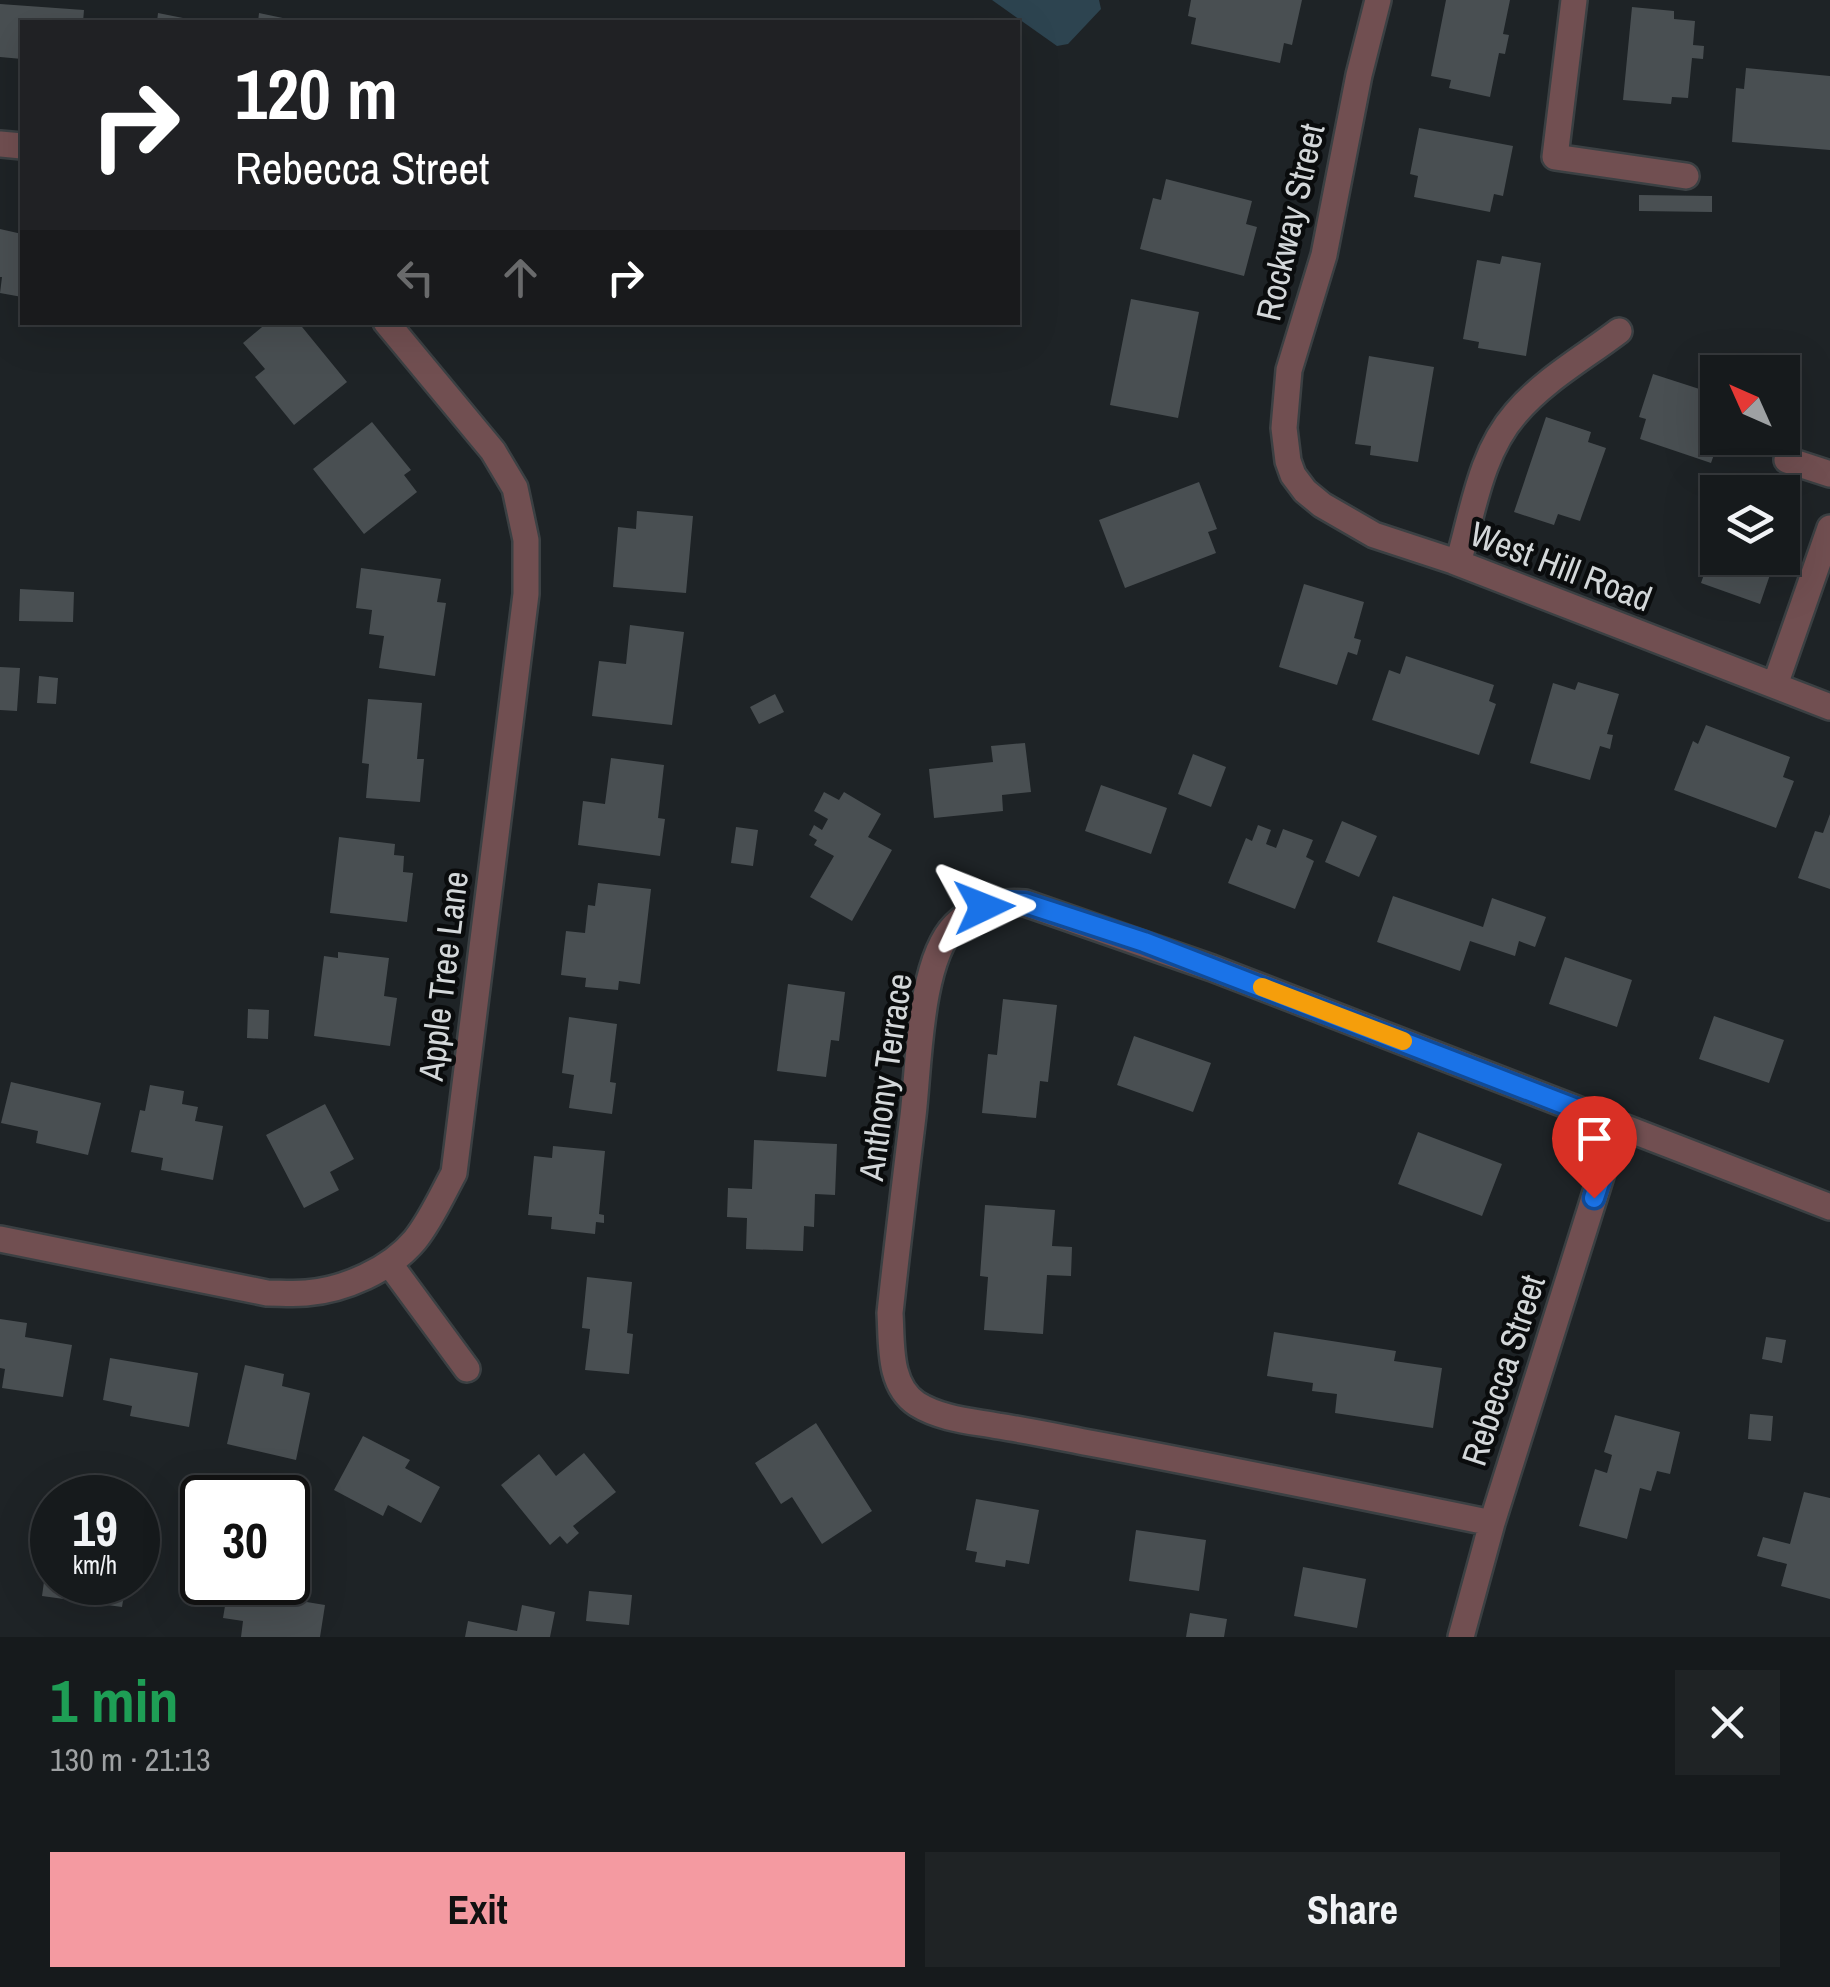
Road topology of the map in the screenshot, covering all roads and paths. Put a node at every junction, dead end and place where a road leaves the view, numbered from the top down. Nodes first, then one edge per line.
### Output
1 (1378, 0) edge
2 (1574, 0) edge
3 (1686, 176) dead end
4 (388, 325) edge
5 (1619, 331) dead end
6 (1787, 460) dead end
7 (1288, 461) joint
8 (1830, 474) edge
9 (1830, 528) edge
10 (1458, 563) junction
11 (1775, 686) junction
12 (1830, 706) edge
13 (1618, 1125) junction
14 (1830, 1207) edge
15 (0, 1238) edge
16 (389, 1263) junction
17 (468, 1370) dead end
18 (1492, 1522) junction
19 (1461, 1637) edge

1 - 7 street, Rockway Street
2 - 3 street
4 - 16 street, Apple Tree Lane
5 - 10 street
6 - 8 street
7 - 10 street, West Hill Road
9 - 11 street
10 - 11 street, West Hill Road
11 - 12 street, West Hill Road
13 - 14 street, Anthony Terrace
13 - 18 street, Rebecca Street
13 - 18 street, Anthony Terrace
15 - 16 street, Apple Tree Lane
16 - 17 street
18 - 19 street, Rebecca Street

